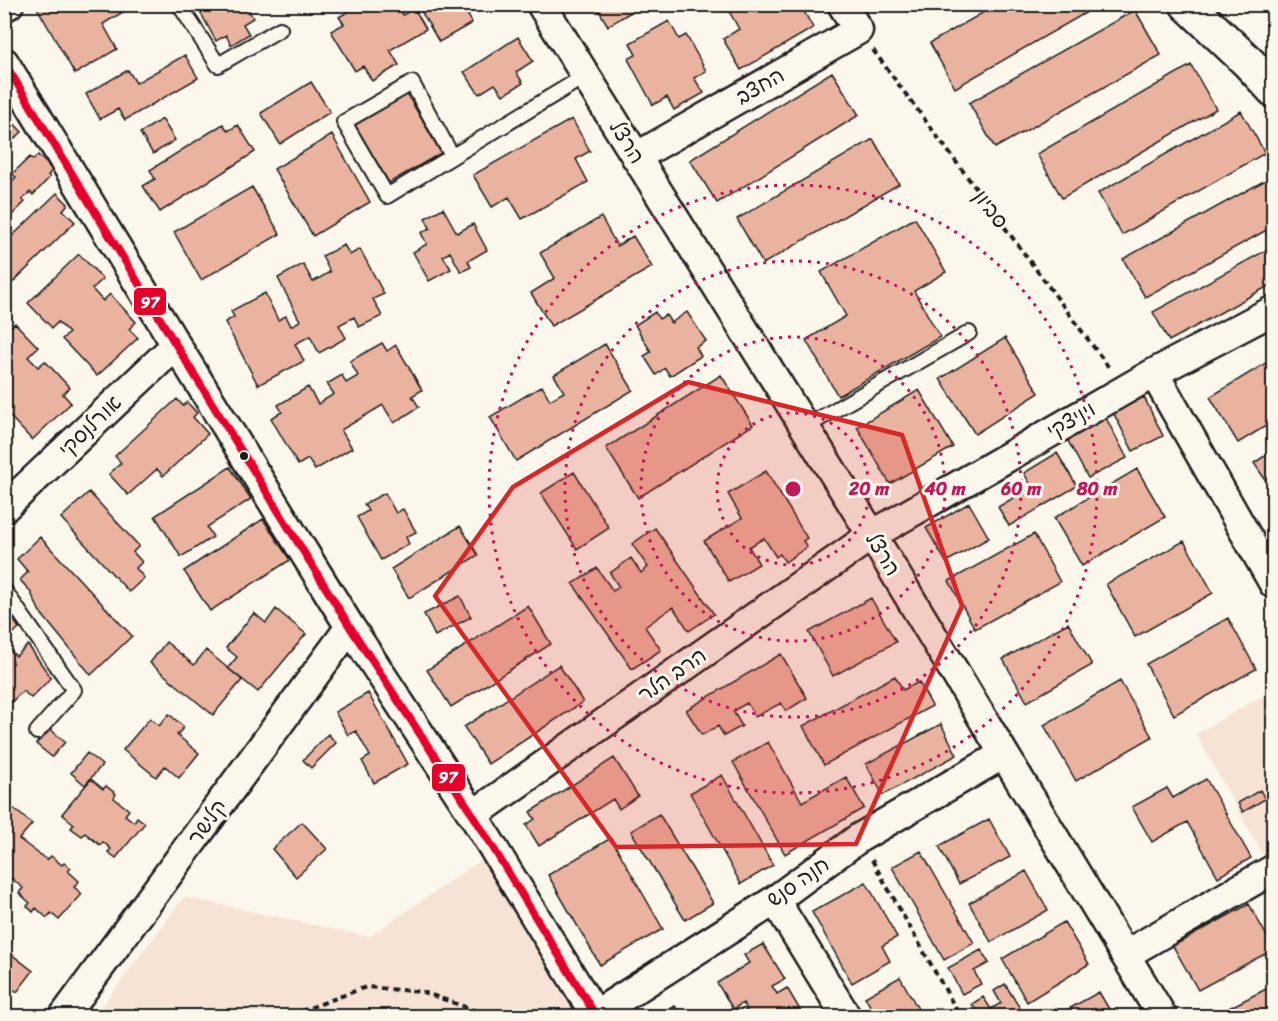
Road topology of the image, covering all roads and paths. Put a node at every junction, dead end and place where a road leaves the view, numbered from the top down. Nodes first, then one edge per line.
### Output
1 (9, 4) edge
2 (179, 4) edge
3 (541, 4) edge
4 (843, 4) edge
5 (1187, 4) edge
6 (4, 7) edge
7 (280, 28) dead end
8 (858, 30) junction
9 (4, 62) edge
10 (1261, 71) edge
11 (585, 76) junction
12 (1274, 90) edge
13 (452, 156) junction
14 (636, 157) junction
15 (1274, 310) edge
16 (969, 333) dead end
17 (176, 345) junction
18 (1154, 372) junction
19 (1125, 389) junction
20 (805, 428) junction
21 (4, 508) edge
22 (872, 535) junction
23 (1271, 575) edge
24 (4, 590) edge
25 (350, 627) junction
26 (38, 732) dead end
27 (1004, 754) junction
28 (473, 815) junction
29 (860, 838) junction
30 (1274, 869) edge
31 (775, 900) junction
32 (1125, 955) junction
33 (596, 1016) edge
34 (64, 1017) edge
35 (291, 1017) edge
36 (491, 1017) edge
37 (846, 1017) edge
38 (960, 1017) edge
39 (1162, 1017) edge

1 - 6 street
2 - 7 lane
3 - 11 street, הרצל
4 - 8 street
5 - 10 street
8 - 14 street, החצב
8 - 19 path, סביון
9 - 17 street
10 - 12 street
11 - 13 lane
11 - 14 street, הרצל
13 - 13 lane
14 - 20 street, הרצל
15 - 18 street, ויניצקי
16 - 20 lane
17 - 21 street, אורלנסקי
17 - 25 street
18 - 19 street, ויניצקי
18 - 23 street
19 - 22 street, ויניצקי
20 - 22 street, הרצל
22 - 27 street, הרצל
22 - 28 street, הרב הלר
24 - 26 lane
25 - 28 street
25 - 34 street, קלישר
27 - 29 street, חנה סנש
27 - 32 street, הרצל
28 - 33 street
29 - 31 street, חנה סנש
29 - 38 path
30 - 32 street
31 - 33 street, חנה סנש
31 - 37 street
32 - 39 street, הרצל
35 - 36 path

